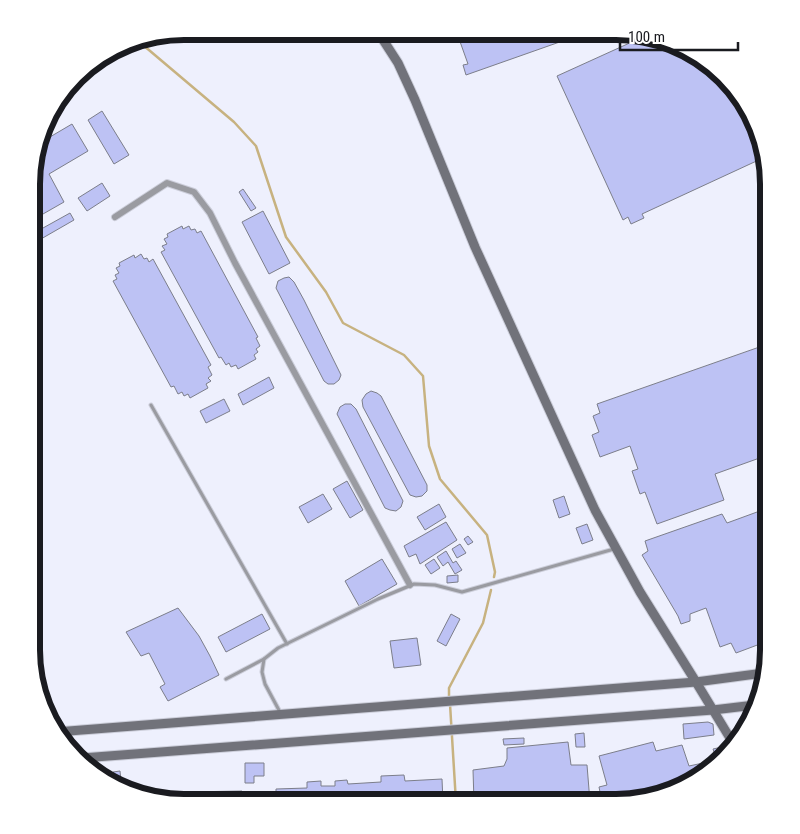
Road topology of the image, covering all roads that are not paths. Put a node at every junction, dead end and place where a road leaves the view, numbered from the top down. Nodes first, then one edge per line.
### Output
1 (383, 40) edge
2 (115, 217) dead end
3 (151, 405) dead end
4 (617, 548) junction
5 (410, 585) junction
6 (287, 644) junction
7 (264, 659) junction
8 (758, 674) edge
9 (226, 679) dead end
10 (696, 682) junction
11 (749, 706) edge
12 (713, 710) junction
13 (281, 714) junction
14 (65, 731) edge
15 (730, 738) edge
16 (88, 758) edge

1 - 4 street
2 - 5 street
3 - 6 lane
4 - 5 lane
4 - 10 street
5 - 6 lane
6 - 7 lane
7 - 9 lane
7 - 13 lane
8 - 10 street
10 - 12 street
10 - 13 street
11 - 12 street
12 - 15 street
12 - 16 street
13 - 14 street

